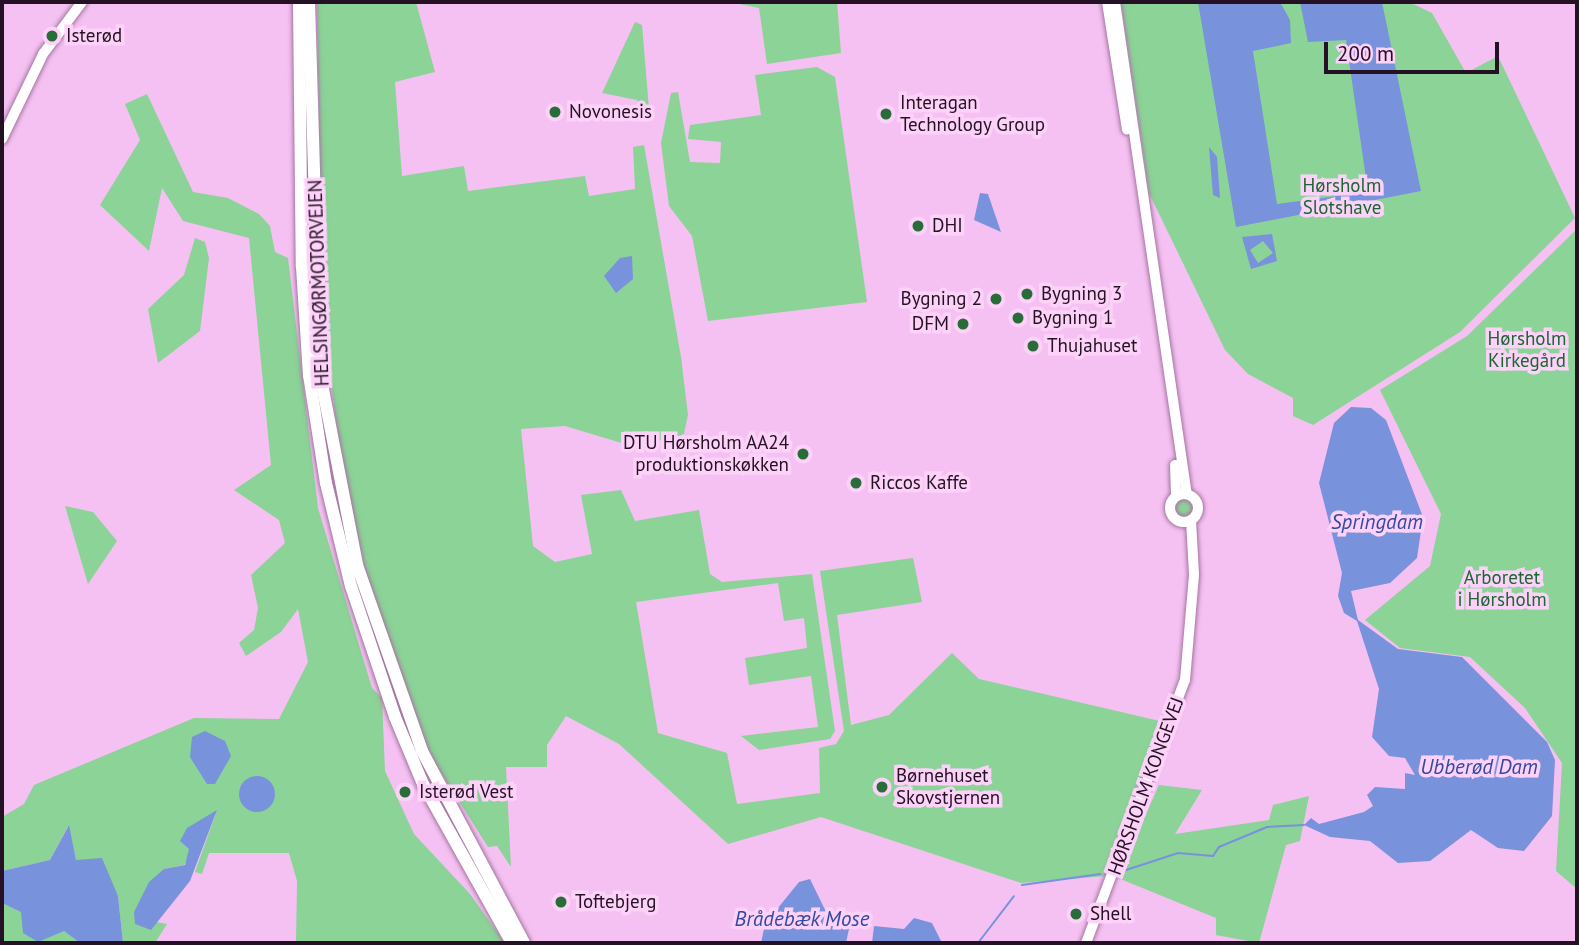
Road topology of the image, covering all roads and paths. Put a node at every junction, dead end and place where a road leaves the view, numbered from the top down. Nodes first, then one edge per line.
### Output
1 (82, 2) edge
2 (299, 2) edge
3 (309, 2) edge
4 (1107, 2) edge
5 (1115, 2) edge
6 (1110, 21) junction
7 (1129, 99) junction
8 (2, 139) edge
9 (1135, 160) junction
10 (1181, 495) junction
11 (1186, 521) junction
12 (512, 943) edge
13 (524, 943) edge
14 (1086, 943) edge

1 - 8 main road
2 - 12 highway, HELSINGØRMOTORVEJEN
3 - 13 highway, HELSINGØRMOTORVEJEN
4 - 6 main road
5 - 7 main road
6 - 7 main road
6 - 9 main road
7 - 9 main road
9 - 10 main road
10 - 11 main road
10 - 11 main road
11 - 14 main road, HØRSHOLM KONGEVEJ

